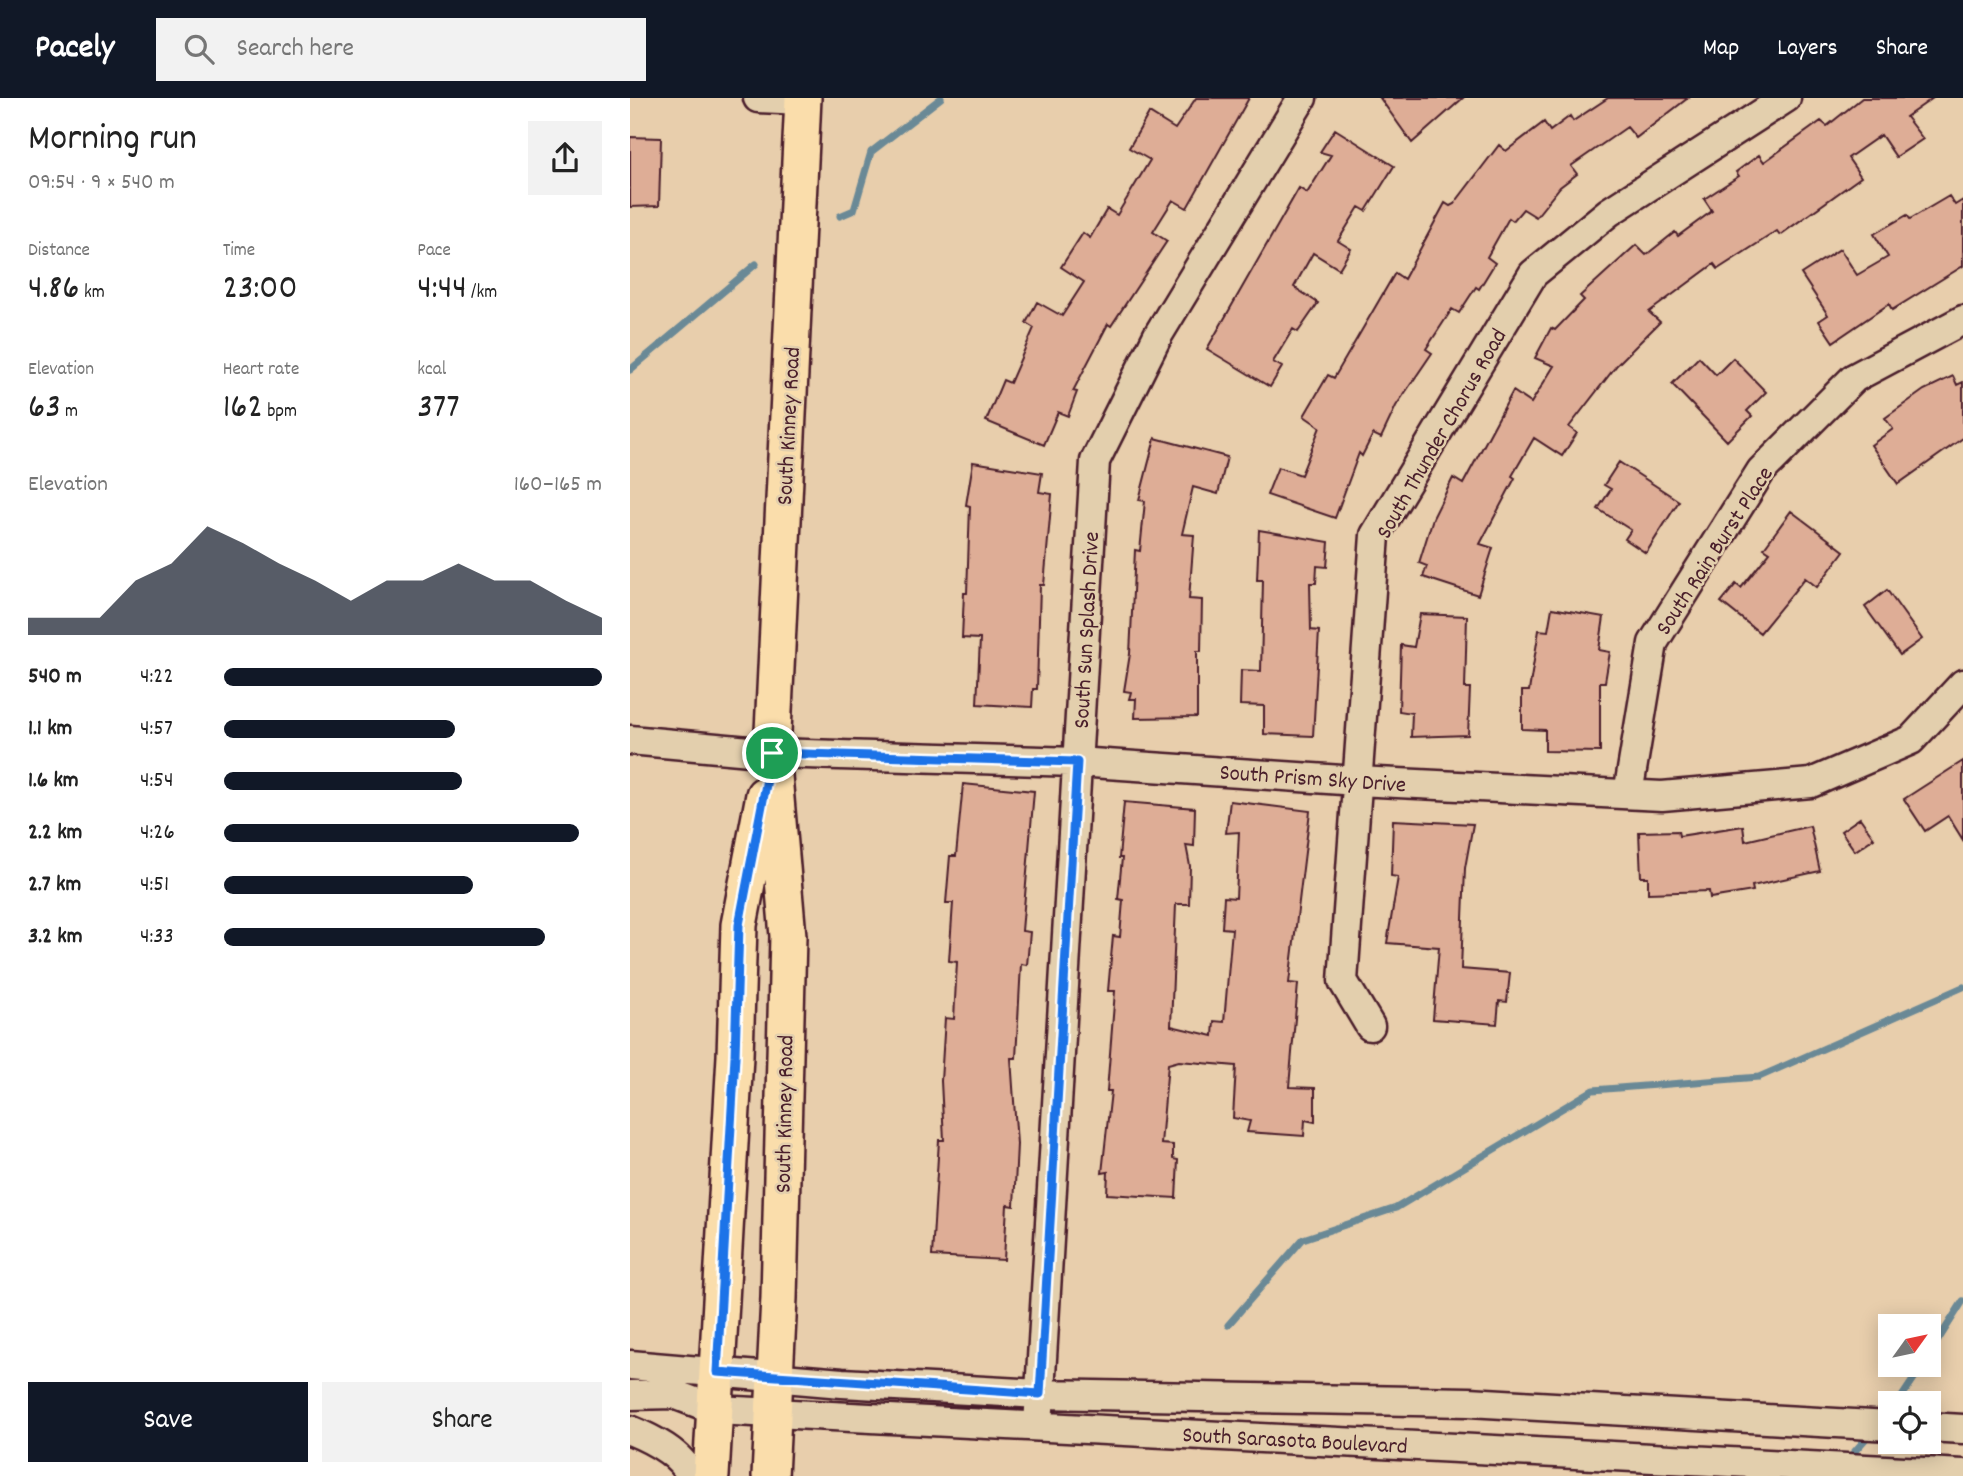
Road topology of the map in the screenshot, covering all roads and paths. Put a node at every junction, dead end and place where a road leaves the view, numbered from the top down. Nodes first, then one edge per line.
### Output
1 (758, 98) edge
2 (1302, 98) edge
3 (1786, 98) edge
4 (803, 99) edge
5 (1963, 320) edge
6 (1963, 684) edge
7 (630, 740) edge
8 (772, 753) junction
9 (1077, 762) junction
10 (1357, 781) junction
11 (1628, 794) junction
12 (1370, 1026) dead end
13 (639, 1365) edge
14 (717, 1372) junction
15 (775, 1377) junction
16 (1040, 1394) junction
17 (630, 1395) edge
18 (716, 1410) junction
19 (773, 1412) junction
20 (1878, 1425) edge
21 (1038, 1426) junction
22 (1941, 1428) edge
23 (1963, 1429) edge
24 (630, 1430) edge
25 (1963, 1474) edge
26 (691, 1476) edge
27 (712, 1476) edge
28 (770, 1476) edge

1 - 4 street
2 - 9 street, South Sun Splash Drive
3 - 10 street, South Thunder Chorus Road
4 - 8 main road, South Kinney Road
5 - 11 street, South Rain Burst Place
6 - 11 street, South Prism Sky Drive
7 - 8 street, South Prism Sky Drive
8 - 9 street, South Prism Sky Drive
8 - 14 main road, South Kinney Road
8 - 15 main road, South Kinney Road
9 - 10 street, South Prism Sky Drive
9 - 16 street, South Sun Splash Drive
10 - 11 street, South Prism Sky Drive
10 - 12 street, South Thunder Chorus Road
13 - 14 street, South Sarasota Boulevard
14 - 15 street, South Sarasota Boulevard
14 - 18 main road, South Kinney Road
15 - 16 street, South Sarasota Boulevard
15 - 19 main road, South Kinney Road
16 - 20 street, South Sarasota Boulevard
16 - 21 street, South Sun Splash Drive
17 - 18 street, South Sarasota Boulevard
18 - 19 street, South Sarasota Boulevard
18 - 27 main road, South Kinney Road
19 - 21 street, South Sarasota Boulevard
19 - 28 main road, South Kinney Road
21 - 25 street, South Sarasota Boulevard
22 - 23 street
24 - 26 street

